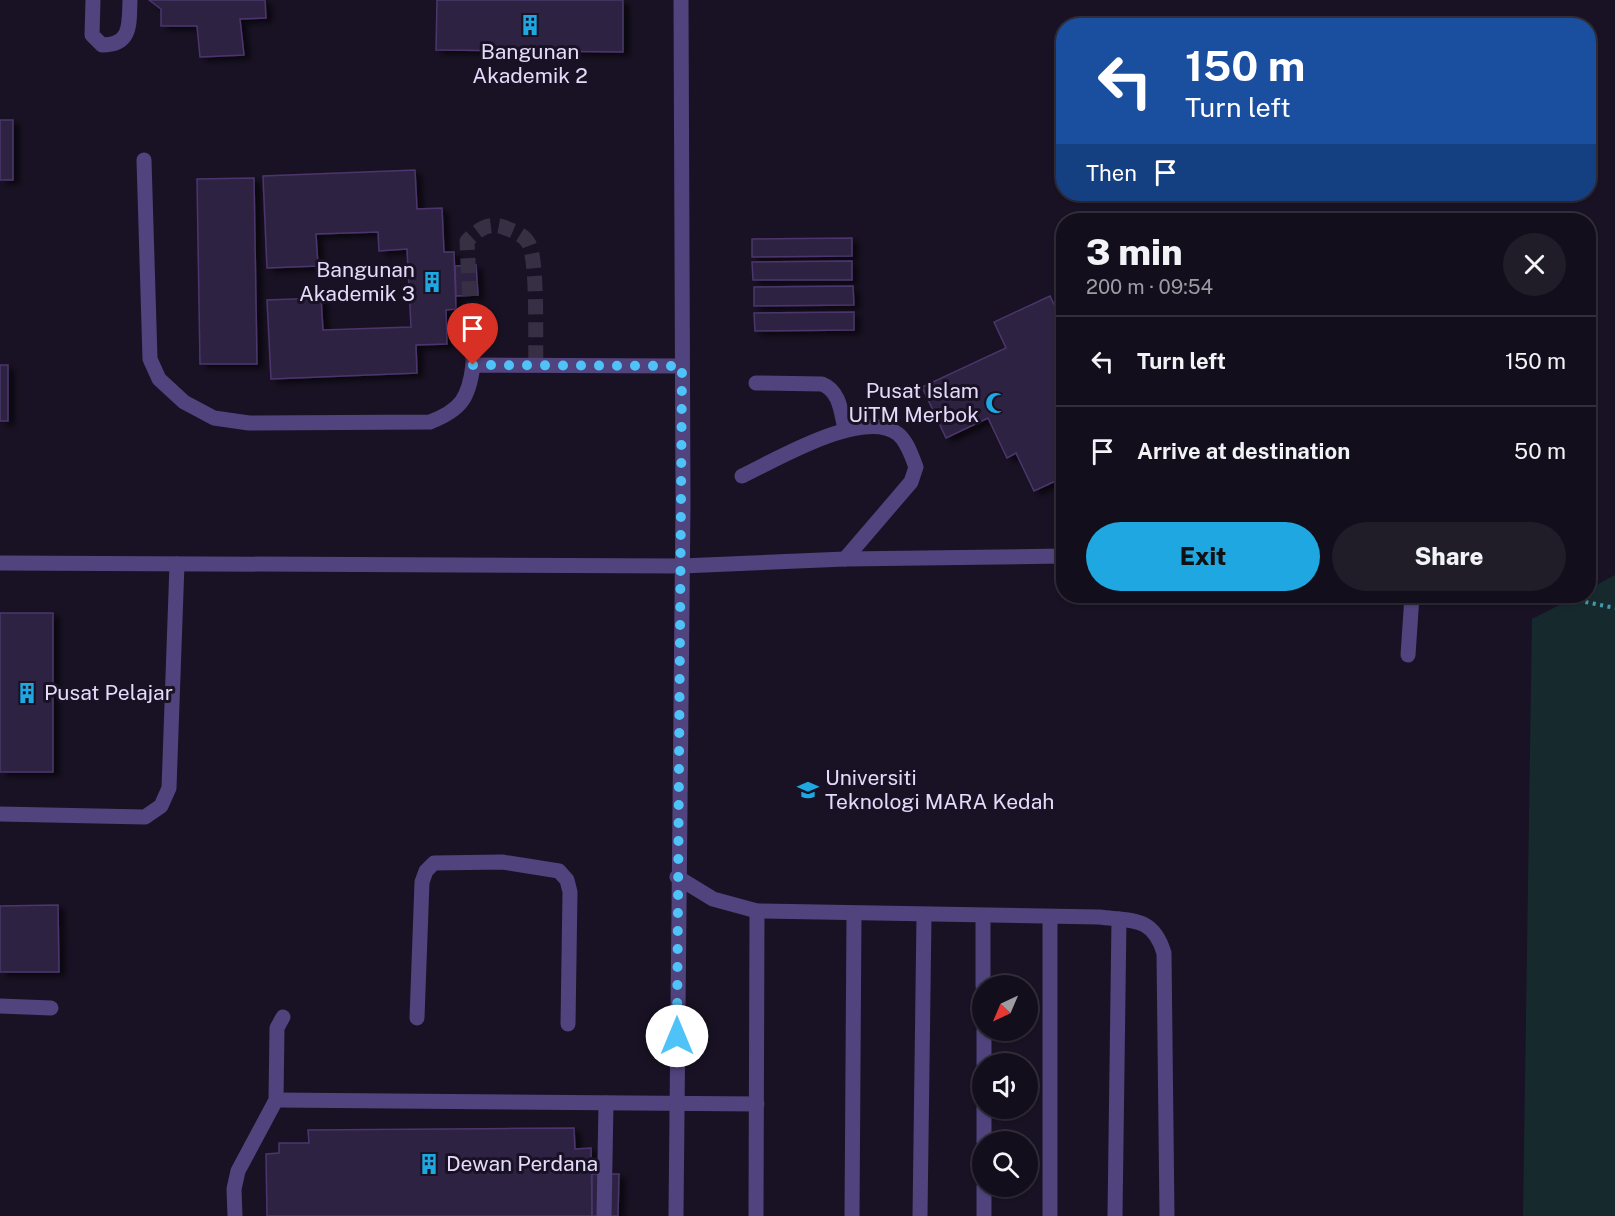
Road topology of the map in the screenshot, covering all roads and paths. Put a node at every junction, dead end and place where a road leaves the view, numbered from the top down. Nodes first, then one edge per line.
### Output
1 (93, 0) edge
2 (130, 0) edge
3 (681, 0) edge
4 (144, 160) dead end
5 (682, 366) junction
6 (756, 382) dead end
7 (845, 429) junction
8 (742, 476) dead end
9 (1056, 556) edge
10 (845, 559) junction
11 (0, 563) edge
12 (177, 564) junction
13 (682, 566) junction
14 (1412, 603) edge
15 (1590, 603) edge
16 (1615, 608) edge
17 (1408, 655) dead end
18 (0, 814) edge
19 (677, 877) junction
20 (757, 911) junction
21 (854, 915) junction
22 (924, 916) junction
23 (983, 917) junction
24 (1050, 917) junction
25 (1119, 920) junction
26 (983, 975) edge
27 (0, 1006) edge
28 (51, 1008) dead end
29 (284, 1017) dead end
30 (417, 1018) dead end
31 (567, 1024) dead end
32 (276, 1100) junction
33 (606, 1103) junction
34 (677, 1103) junction
35 (757, 1104) junction
36 (984, 1197) edge
37 (235, 1216) edge
38 (604, 1216) edge
39 (676, 1216) edge
40 (756, 1216) edge
41 (852, 1216) edge
42 (920, 1216) edge
43 (984, 1216) edge
44 (1050, 1216) edge
45 (1115, 1216) edge
46 (1167, 1216) edge

1 - 2 street
3 - 5 street
4 - 5 street
5 - 13 street
6 - 7 street
7 - 8 street
7 - 10 street
9 - 10 street
10 - 13 street
11 - 12 street
12 - 13 street
12 - 18 street
13 - 19 street
14 - 17 street
15 - 16 path
19 - 20 street
19 - 34 street
20 - 21 street
20 - 35 street
21 - 22 street
21 - 41 street
22 - 23 street
22 - 42 street
23 - 24 street
23 - 26 street
24 - 25 street
24 - 44 street
25 - 45 street
25 - 46 street
27 - 28 street
29 - 32 street
30 - 31 street
32 - 33 street
32 - 37 street
33 - 34 street
33 - 38 street
34 - 35 street
34 - 39 street
35 - 40 street
36 - 43 street

